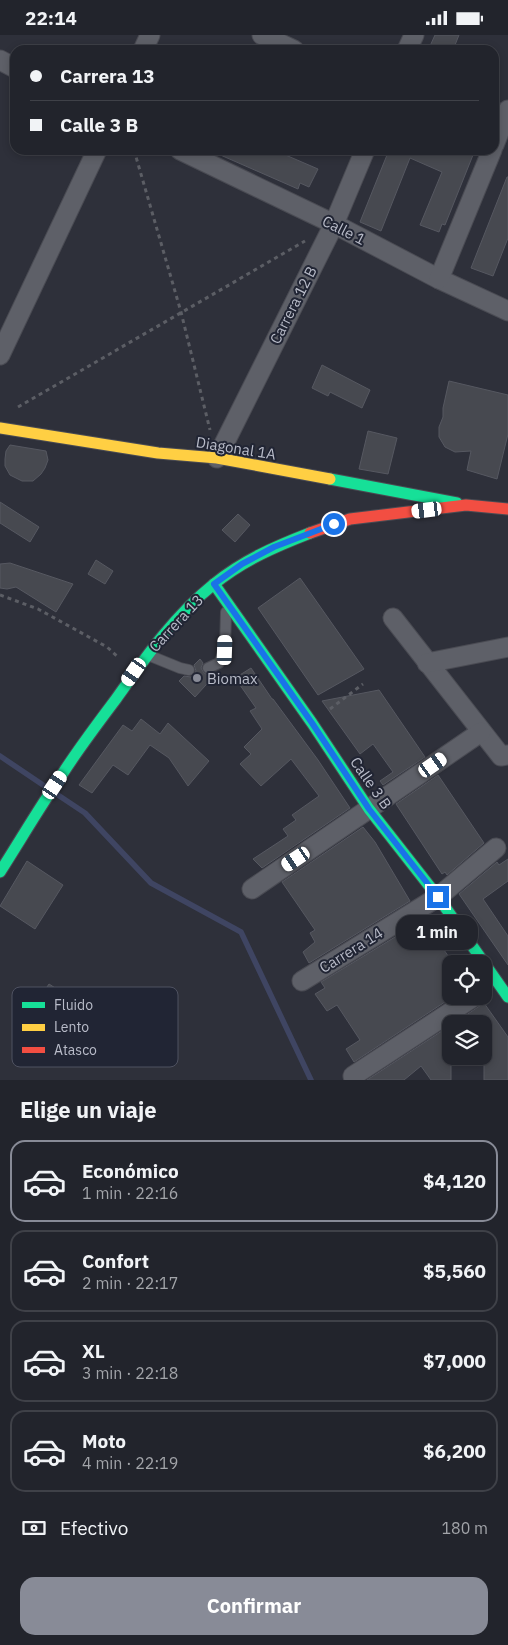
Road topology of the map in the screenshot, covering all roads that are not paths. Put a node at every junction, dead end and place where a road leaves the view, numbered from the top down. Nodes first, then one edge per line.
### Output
1 (262, 35) edge
2 (287, 43) edge
3 (508, 110) edge
4 (499, 132) edge
5 (94, 155) edge
6 (190, 155) edge
7 (363, 155) edge
8 (490, 155) edge
9 (334, 224) junction
10 (439, 279) junction
11 (508, 311) edge
12 (8, 318) edge
13 (0, 355) edge
14 (0, 428) edge
15 (217, 458) junction
16 (466, 505) junction
17 (508, 509) edge
18 (214, 584) junction
19 (227, 604) junction
20 (392, 618) dead end
21 (508, 647) edge
22 (147, 655) junction
23 (427, 663) junction
24 (208, 668) dead end
25 (189, 670) dead end
26 (481, 732) junction
27 (505, 756) edge
28 (369, 809) junction
29 (496, 849) dead end
30 (0, 872) edge
31 (252, 889) dead end
32 (438, 897) junction
33 (302, 981) dead end
34 (499, 986) edge
35 (461, 1005) edge
36 (353, 1076) dead end

1 - 2 street
3 - 4 street
5 - 12 street
6 - 9 street, Calle 1
7 - 9 street, Carrera 12 B
8 - 10 street
9 - 10 street, Calle 1
9 - 15 street, Carrera 12 B
10 - 11 street, Calle 1
12 - 13 street
14 - 15 street, Diagonal 1A
15 - 16 street, Diagonal 1A
16 - 17 street, Carrera 13
16 - 18 street, Carrera 13
18 - 19 street, Calle 3 B
18 - 22 street, Carrera 13
19 - 24 lane
19 - 28 street, Calle 3 B
20 - 23 street
21 - 23 street
22 - 25 lane
22 - 30 street, Carrera 13
23 - 26 street
26 - 27 street
26 - 28 street
28 - 31 street
28 - 32 street, Calle 3 B
29 - 32 street, Carrera 14
32 - 33 street, Carrera 14
32 - 34 street, Calle 3 B
35 - 36 street

